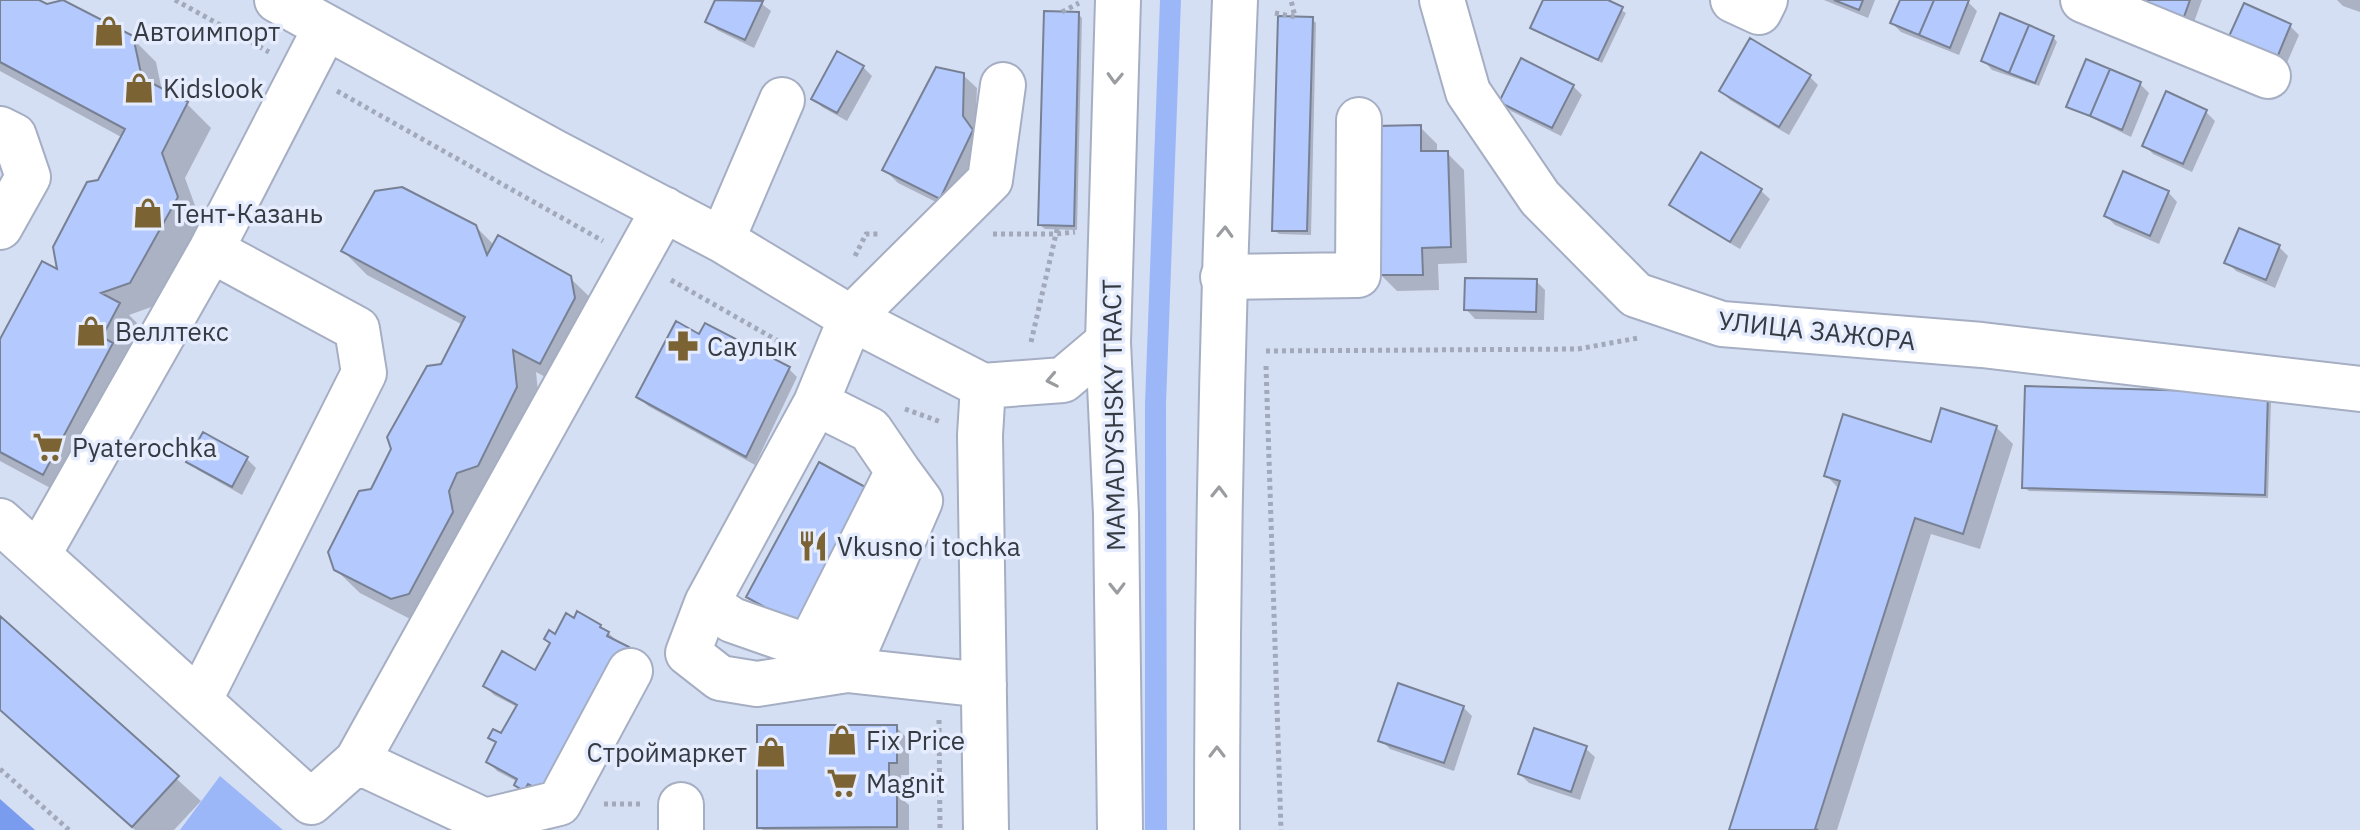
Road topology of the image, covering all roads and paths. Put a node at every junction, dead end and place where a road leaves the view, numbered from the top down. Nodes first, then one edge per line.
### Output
1 (175, 0) edge
2 (277, 0) edge
3 (1086, 0) edge
4 (1118, 0) edge
5 (1235, 0) edge
6 (1442, 0) edge
7 (1733, 0) edge
8 (1765, 0) edge
9 (2083, 0) edge
10 (1062, 12) dead end
11 (326, 27) junction
12 (303, 71) junction
13 (2268, 76) dead end
14 (1003, 85) dead end
15 (782, 100) dead end
16 (1359, 120) dead end
17 (0, 129) edge
18 (664, 209) junction
19 (0, 227) edge
20 (1081, 232) dead end
21 (722, 240) junction
22 (211, 250) junction
23 (634, 259) junction
24 (1223, 277) junction
25 (851, 318) junction
26 (1650, 336) dead end
27 (1266, 337) dead end
28 (1108, 342) junction
29 (1266, 351) junction
30 (1002, 385) junction
31 (823, 387) junction
32 (2360, 389) edge
33 (894, 406) dead end
34 (943, 423) dead end
35 (898, 471) junction
36 (0, 521) edge
37 (38, 555) junction
38 (707, 603) junction
39 (847, 670) junction
40 (630, 671) dead end
41 (984, 685) junction
42 (199, 701) junction
43 (939, 719) dead end
44 (357, 761) junction
45 (0, 769) edge
46 (559, 803) junction
47 (681, 817) edge
48 (69, 830) edge
49 (940, 830) edge
50 (986, 830) edge
51 (1120, 830) edge
52 (1217, 830) edge
53 (1281, 830) edge

1 - 12 path
2 - 11 street
3 - 10 path
4 -> 28 street, MAMADYSHSKY TRACT
24 -> 5 street
6 - 32 street, УЛИЦА ЗАЖОРА
7 - 8 street
9 - 13 street
11 - 12 street
11 - 18 street
12 - 22 street
12 - 23 path
14 - 25 street
15 - 21 street
16 - 24 street
17 - 19 street
18 - 21 street
18 - 23 street
20 - 30 path
21 - 25 street
22 - 37 street
22 - 42 street
23 - 31 path
23 - 44 street
52 -> 24 street
25 - 30 street
25 - 31 street
26 - 29 path
27 - 29 path
28 -> 30 street
28 -> 51 street, MAMADYSHSKY TRACT
29 - 53 path
30 - 41 street
31 - 35 street
31 - 38 street
33 - 34 path
35 - 38 street
35 - 39 street
36 - 37 street
37 - 42 street
38 - 39 street
39 - 41 street
40 - 46 street
41 - 50 street
42 - 44 street
43 - 49 path
44 - 46 street
45 - 48 path
46 - 47 path

